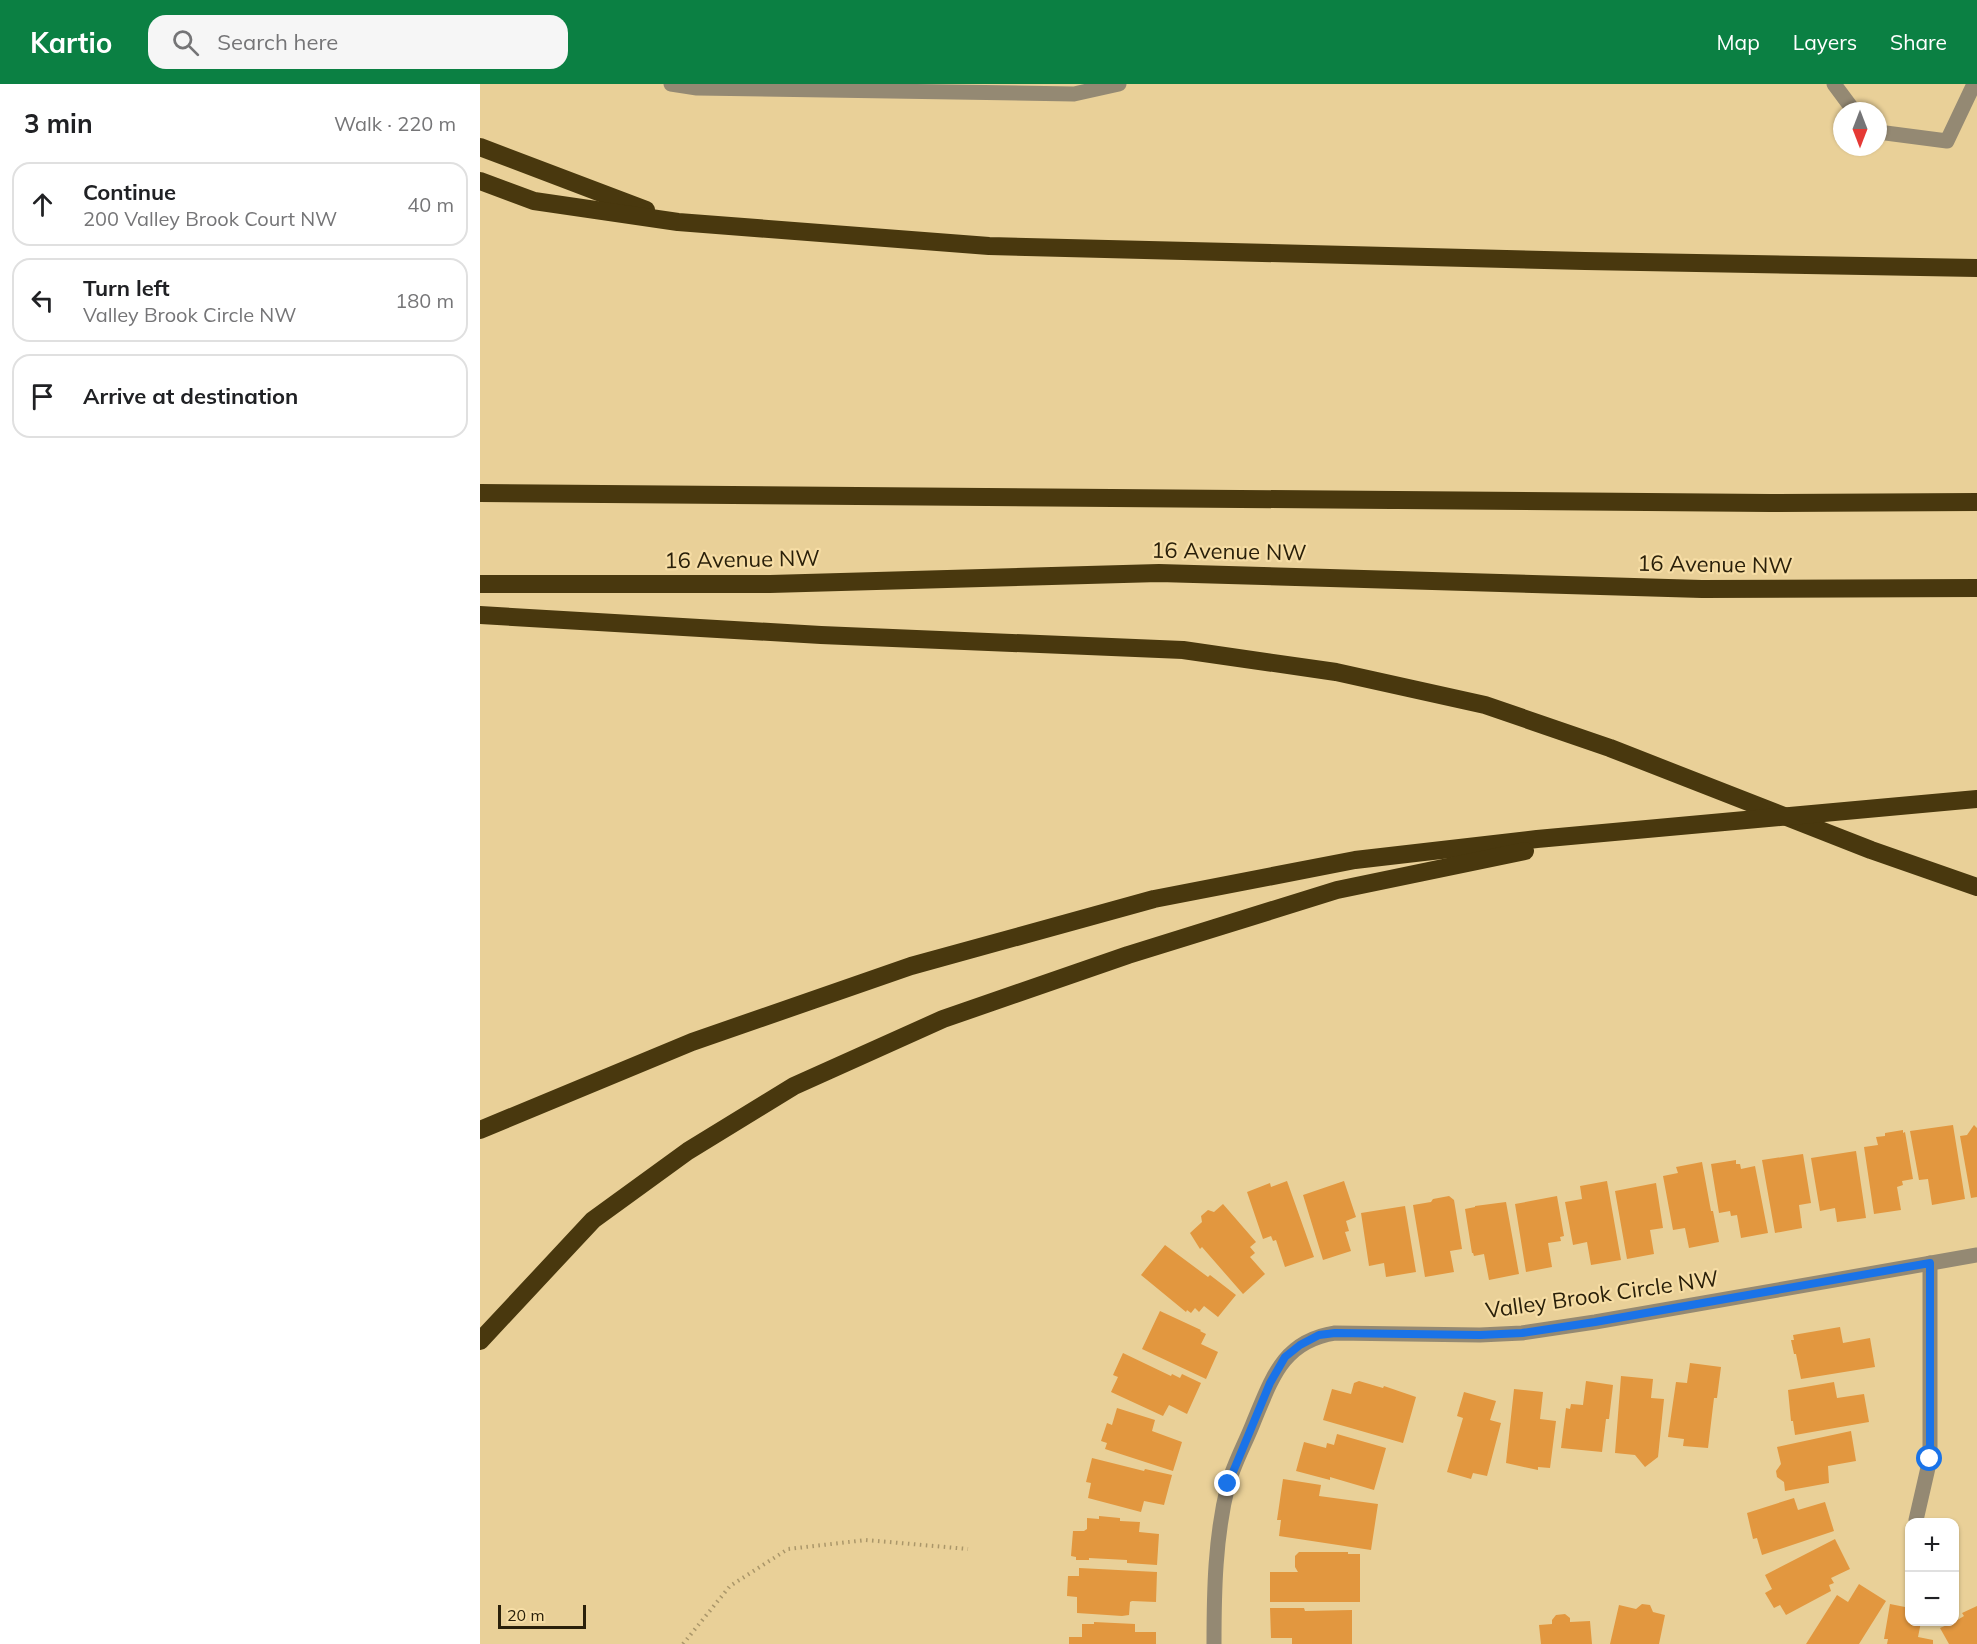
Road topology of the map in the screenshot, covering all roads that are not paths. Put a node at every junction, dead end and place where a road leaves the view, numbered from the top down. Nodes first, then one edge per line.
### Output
1 (671, 84) edge
2 (1119, 84) edge
3 (1834, 84) edge
4 (1974, 84) edge
5 (1847, 102) edge
6 (1887, 133) edge
7 (480, 147) edge
8 (480, 182) edge
9 (678, 222) junction
10 (1977, 268) edge
11 (480, 493) edge
12 (1977, 502) edge
13 (480, 584) edge
14 (1977, 588) edge
15 (480, 615) edge
16 (1977, 799) edge
17 (1618, 831) junction
18 (1977, 887) edge
19 (480, 1130) edge
20 (1977, 1255) edge
21 (1930, 1263) junction
22 (480, 1341) edge
23 (1916, 1518) edge
24 (1214, 1644) edge

1 - 2 street
3 - 5 street
4 - 6 street
7 - 9 highway
8 - 9 highway
9 - 10 highway
11 - 12 highway
13 - 14 highway, 16 Avenue NW
15 - 18 highway
16 - 17 highway
17 - 19 highway
17 - 22 highway
20 - 21 street, Valley Brook Circle NW
21 - 23 street
21 - 24 street, Valley Brook Circle NW

